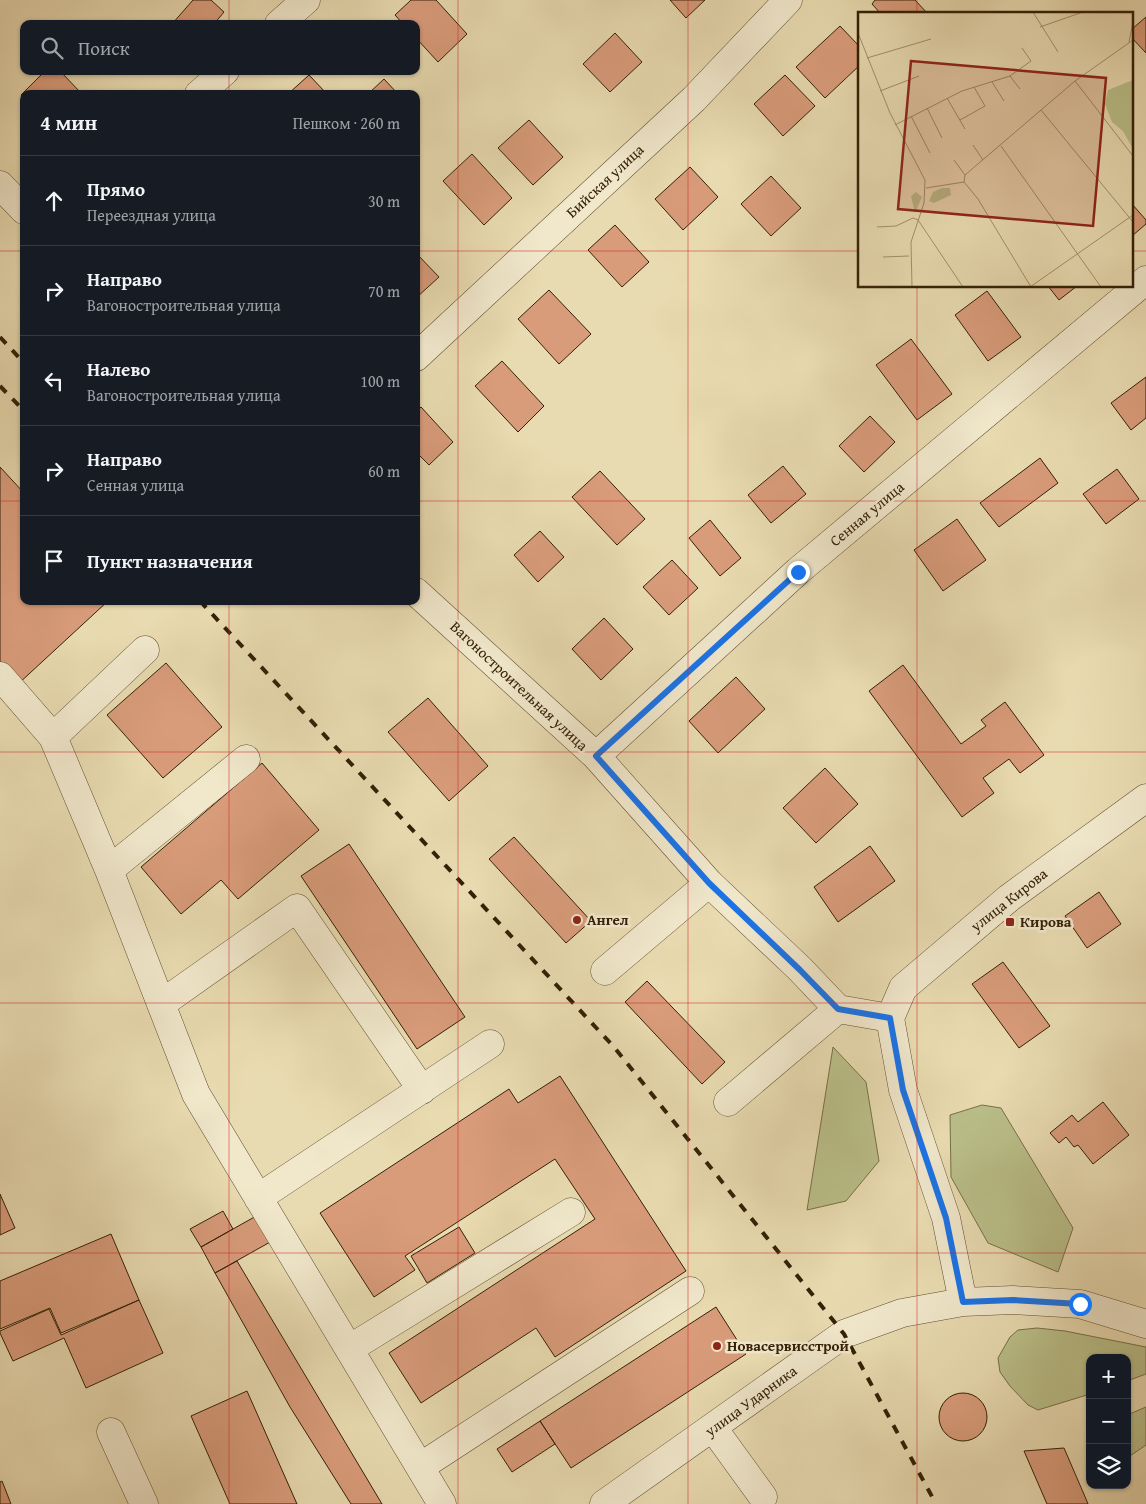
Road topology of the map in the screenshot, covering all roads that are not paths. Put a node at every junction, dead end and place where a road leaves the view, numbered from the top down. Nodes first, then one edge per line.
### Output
1 (306, 0) edge
2 (788, 0) edge
3 (284, 20) edge
4 (220, 75) edge
5 (204, 90) edge
6 (0, 185) edge
7 (20, 206) edge
8 (1146, 280) edge
9 (420, 353) edge
10 (420, 596) edge
11 (145, 650) dead end
12 (0, 676) edge
13 (53, 737) junction
14 (596, 756) junction
15 (246, 759) dead end
16 (1146, 798) edge
17 (109, 870) junction
18 (709, 883) junction
19 (605, 971) dead end
20 (161, 1004) junction
21 (838, 1009) junction
22 (890, 1018) junction
23 (490, 1044) dead end
24 (422, 1090) junction
25 (728, 1102) dead end
26 (258, 1198) junction
27 (571, 1212) dead end
28 (690, 1292) dead end
29 (963, 1302) junction
30 (1146, 1324) edge
31 (349, 1350) junction
32 (713, 1428) junction
33 (111, 1432) dead end
34 (420, 1467) junction
35 (763, 1497) dead end
36 (144, 1504) edge
37 (442, 1504) edge
38 (604, 1504) edge

1 - 3 street
2 - 9 street, Бийская улица
4 - 5 street
6 - 7 street
8 - 14 street, Сенная улица
10 - 14 street, Вагоностроительная улица
11 - 13 street
12 - 13 street
13 - 17 street
14 - 18 street, Вагоностроительная улица
15 - 17 street
16 - 22 street, улица Кирова
17 - 20 street
18 - 19 street
18 - 21 street, Вагоностроительная улица
20 - 24 street
20 - 26 street
21 - 22 street
21 - 25 street
22 - 29 street
23 - 24 street
24 - 26 street
26 - 31 street
27 - 31 street
28 - 34 street
29 - 30 street, улица Ударника
29 - 32 street, улица Ударника
31 - 34 street
32 - 35 street
32 - 38 street, улица Ударника
33 - 36 street
34 - 37 street

